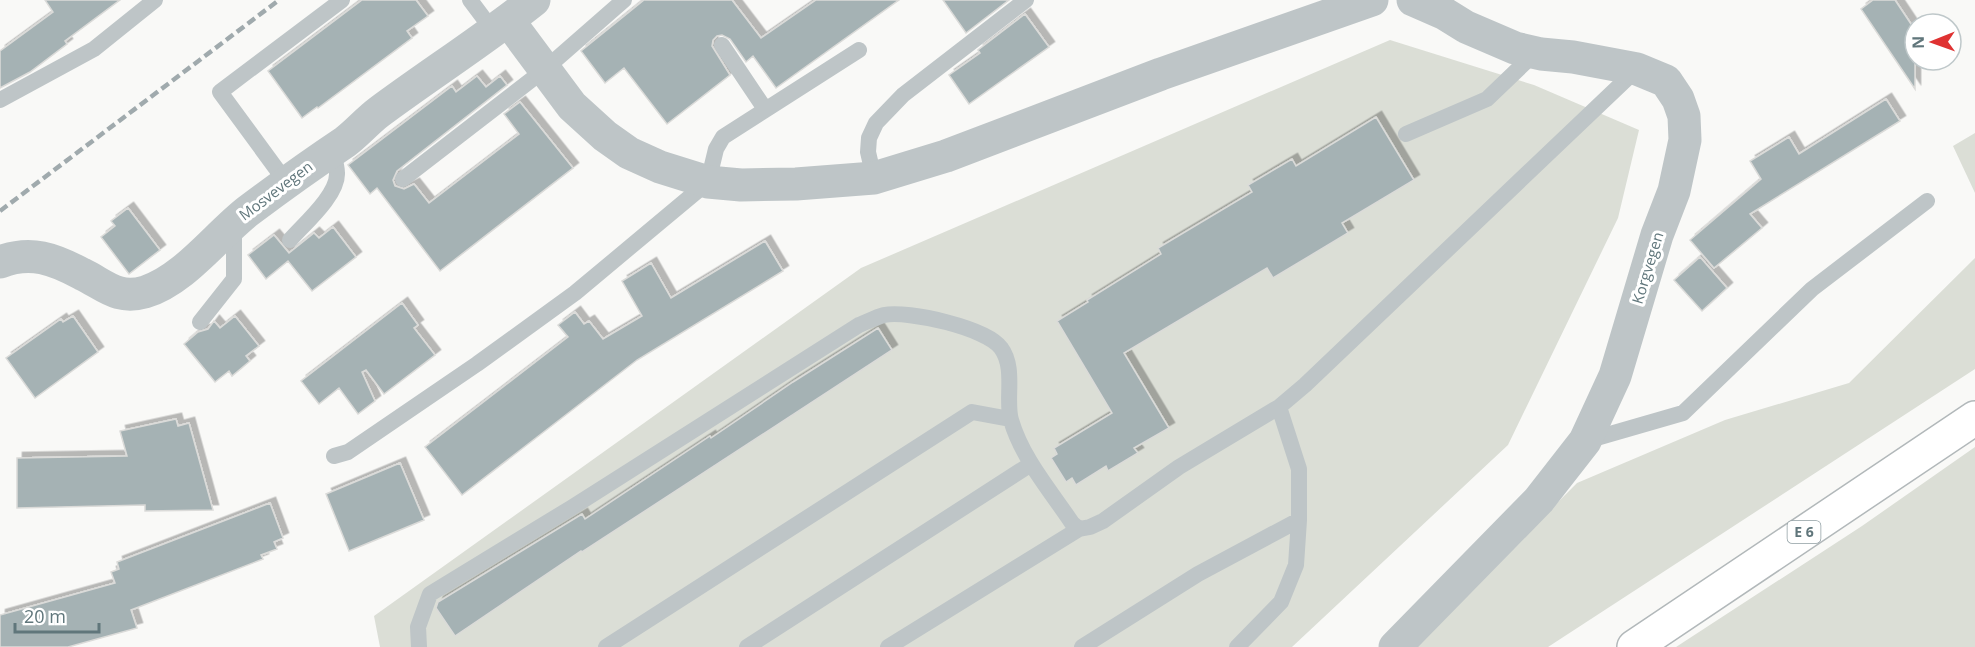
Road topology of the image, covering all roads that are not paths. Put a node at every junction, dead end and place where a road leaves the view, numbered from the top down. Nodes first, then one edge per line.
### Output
1 (155, 0) edge
2 (342, 0) edge
3 (470, 0) edge
4 (534, 0) edge
5 (624, 0) edge
6 (1026, 0) edge
7 (1413, 0) edge
8 (1363, 1) edge
9 (501, 26) junction
10 (722, 45) dead end
11 (859, 50) dead end
12 (1535, 53) junction
13 (1637, 69) junction
14 (544, 70) junction
15 (0, 100) edge
16 (765, 109) junction
17 (1406, 135) dead end
18 (332, 149) junction
19 (874, 178) junction
20 (403, 179) dead end
21 (286, 182) junction
22 (708, 182) junction
23 (1927, 201) dead end
24 (234, 221) junction
25 (290, 240) dead end
26 (0, 262) edge
27 (200, 322) dead end
28 (1279, 407) junction
29 (1975, 418) edge
30 (1010, 419) junction
31 (1585, 441) junction
32 (334, 456) dead end
33 (1031, 464) junction
34 (1299, 520) junction
35 (1079, 529) junction
36 (419, 647) edge
37 (606, 647) edge
38 (747, 647) edge
39 (888, 647) edge
40 (1082, 647) edge
41 (1237, 647) edge
42 (1395, 647) edge
43 (1634, 647) edge

1 - 15 lane
2 - 21 lane
3 - 9 lane
4 - 9 street, Mosvevegen
5 - 14 lane
6 - 19 lane
7 - 12 street, Korgvegen
8 - 19 street
9 - 14 street
9 - 18 street, Mosvevegen
10 - 16 lane
11 - 16 lane
12 - 13 street, Korgvegen
12 - 17 lane
13 - 28 lane
13 - 31 street, Korgvegen
14 - 20 lane
14 - 22 street
16 - 22 lane
18 - 21 street, Mosvevegen
18 - 25 lane
19 - 22 street
21 - 24 street, Mosvevegen
22 - 32 lane
23 - 31 lane
24 - 26 street, Mosvevegen
24 - 27 lane
28 - 34 lane
28 - 35 lane
29 - 43 highway, E 6
30 - 33 lane
30 - 36 lane
30 - 37 lane
31 - 42 street, Korgvegen
33 - 35 lane
33 - 38 lane
34 - 40 lane
34 - 41 lane
35 - 39 lane

